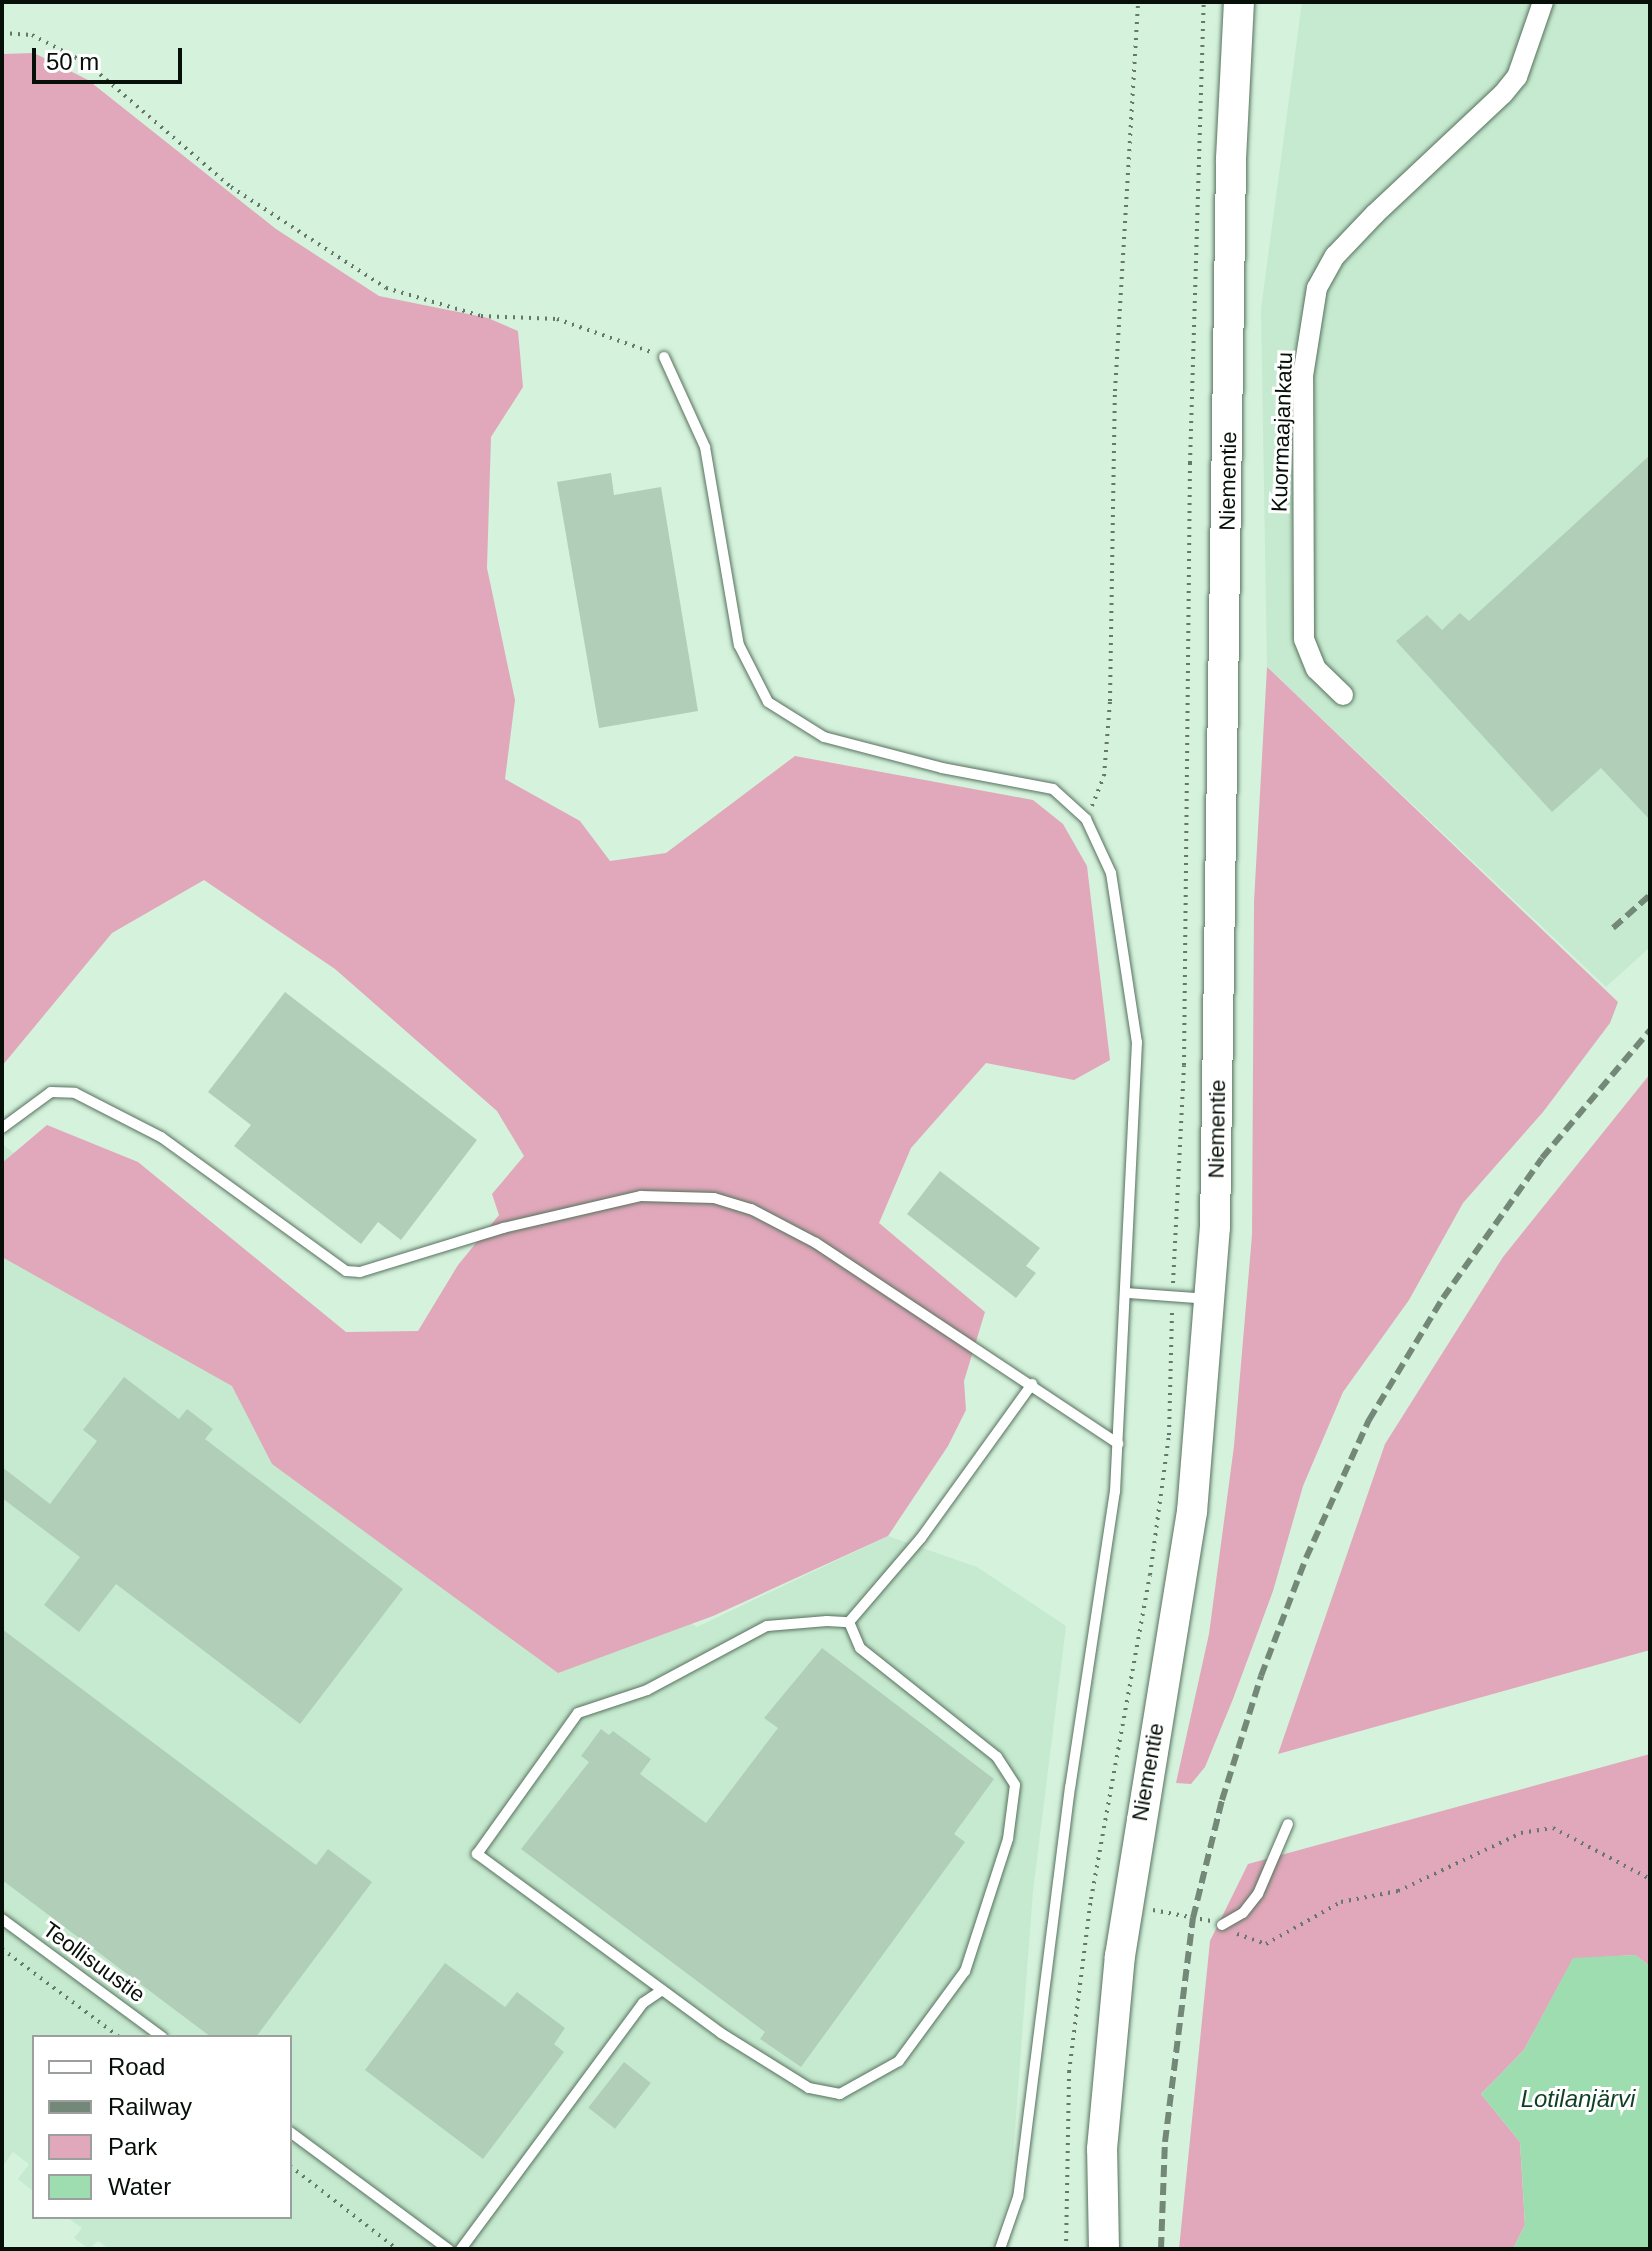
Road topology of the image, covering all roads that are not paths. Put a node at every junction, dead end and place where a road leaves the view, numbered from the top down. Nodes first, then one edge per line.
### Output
1 (1239, 2) edge
2 (1543, 2) edge
3 (664, 357) road end
4 (1343, 695) dead end
5 (2, 1128) edge
6 (1127, 1293) junction
7 (1209, 1299) junction
8 (1032, 1384) junction
9 (1118, 1444) junction
10 (849, 1622) junction
11 (1288, 1824) dead end
12 (2, 1919) edge
13 (1222, 1925) road end
14 (662, 1990) junction
15 (159, 2035) edge
16 (292, 2133) edge
17 (448, 2249) edge
18 (461, 2249) edge
19 (1000, 2249) edge
20 (1104, 2249) edge

1 - 7 main road, Niementie
2 - 4 street, Kuormaajankatu
3 - 6 lane
5 - 8 lane
6 - 7 lane
6 - 9 lane
7 - 20 main road, Niementie
8 - 9 lane
8 - 10 lane
9 - 19 lane
10 - 14 lane
10 - 14 lane
11 - 13 lane
12 - 15 lane, Teollisuustie
14 - 18 lane
16 - 17 lane

